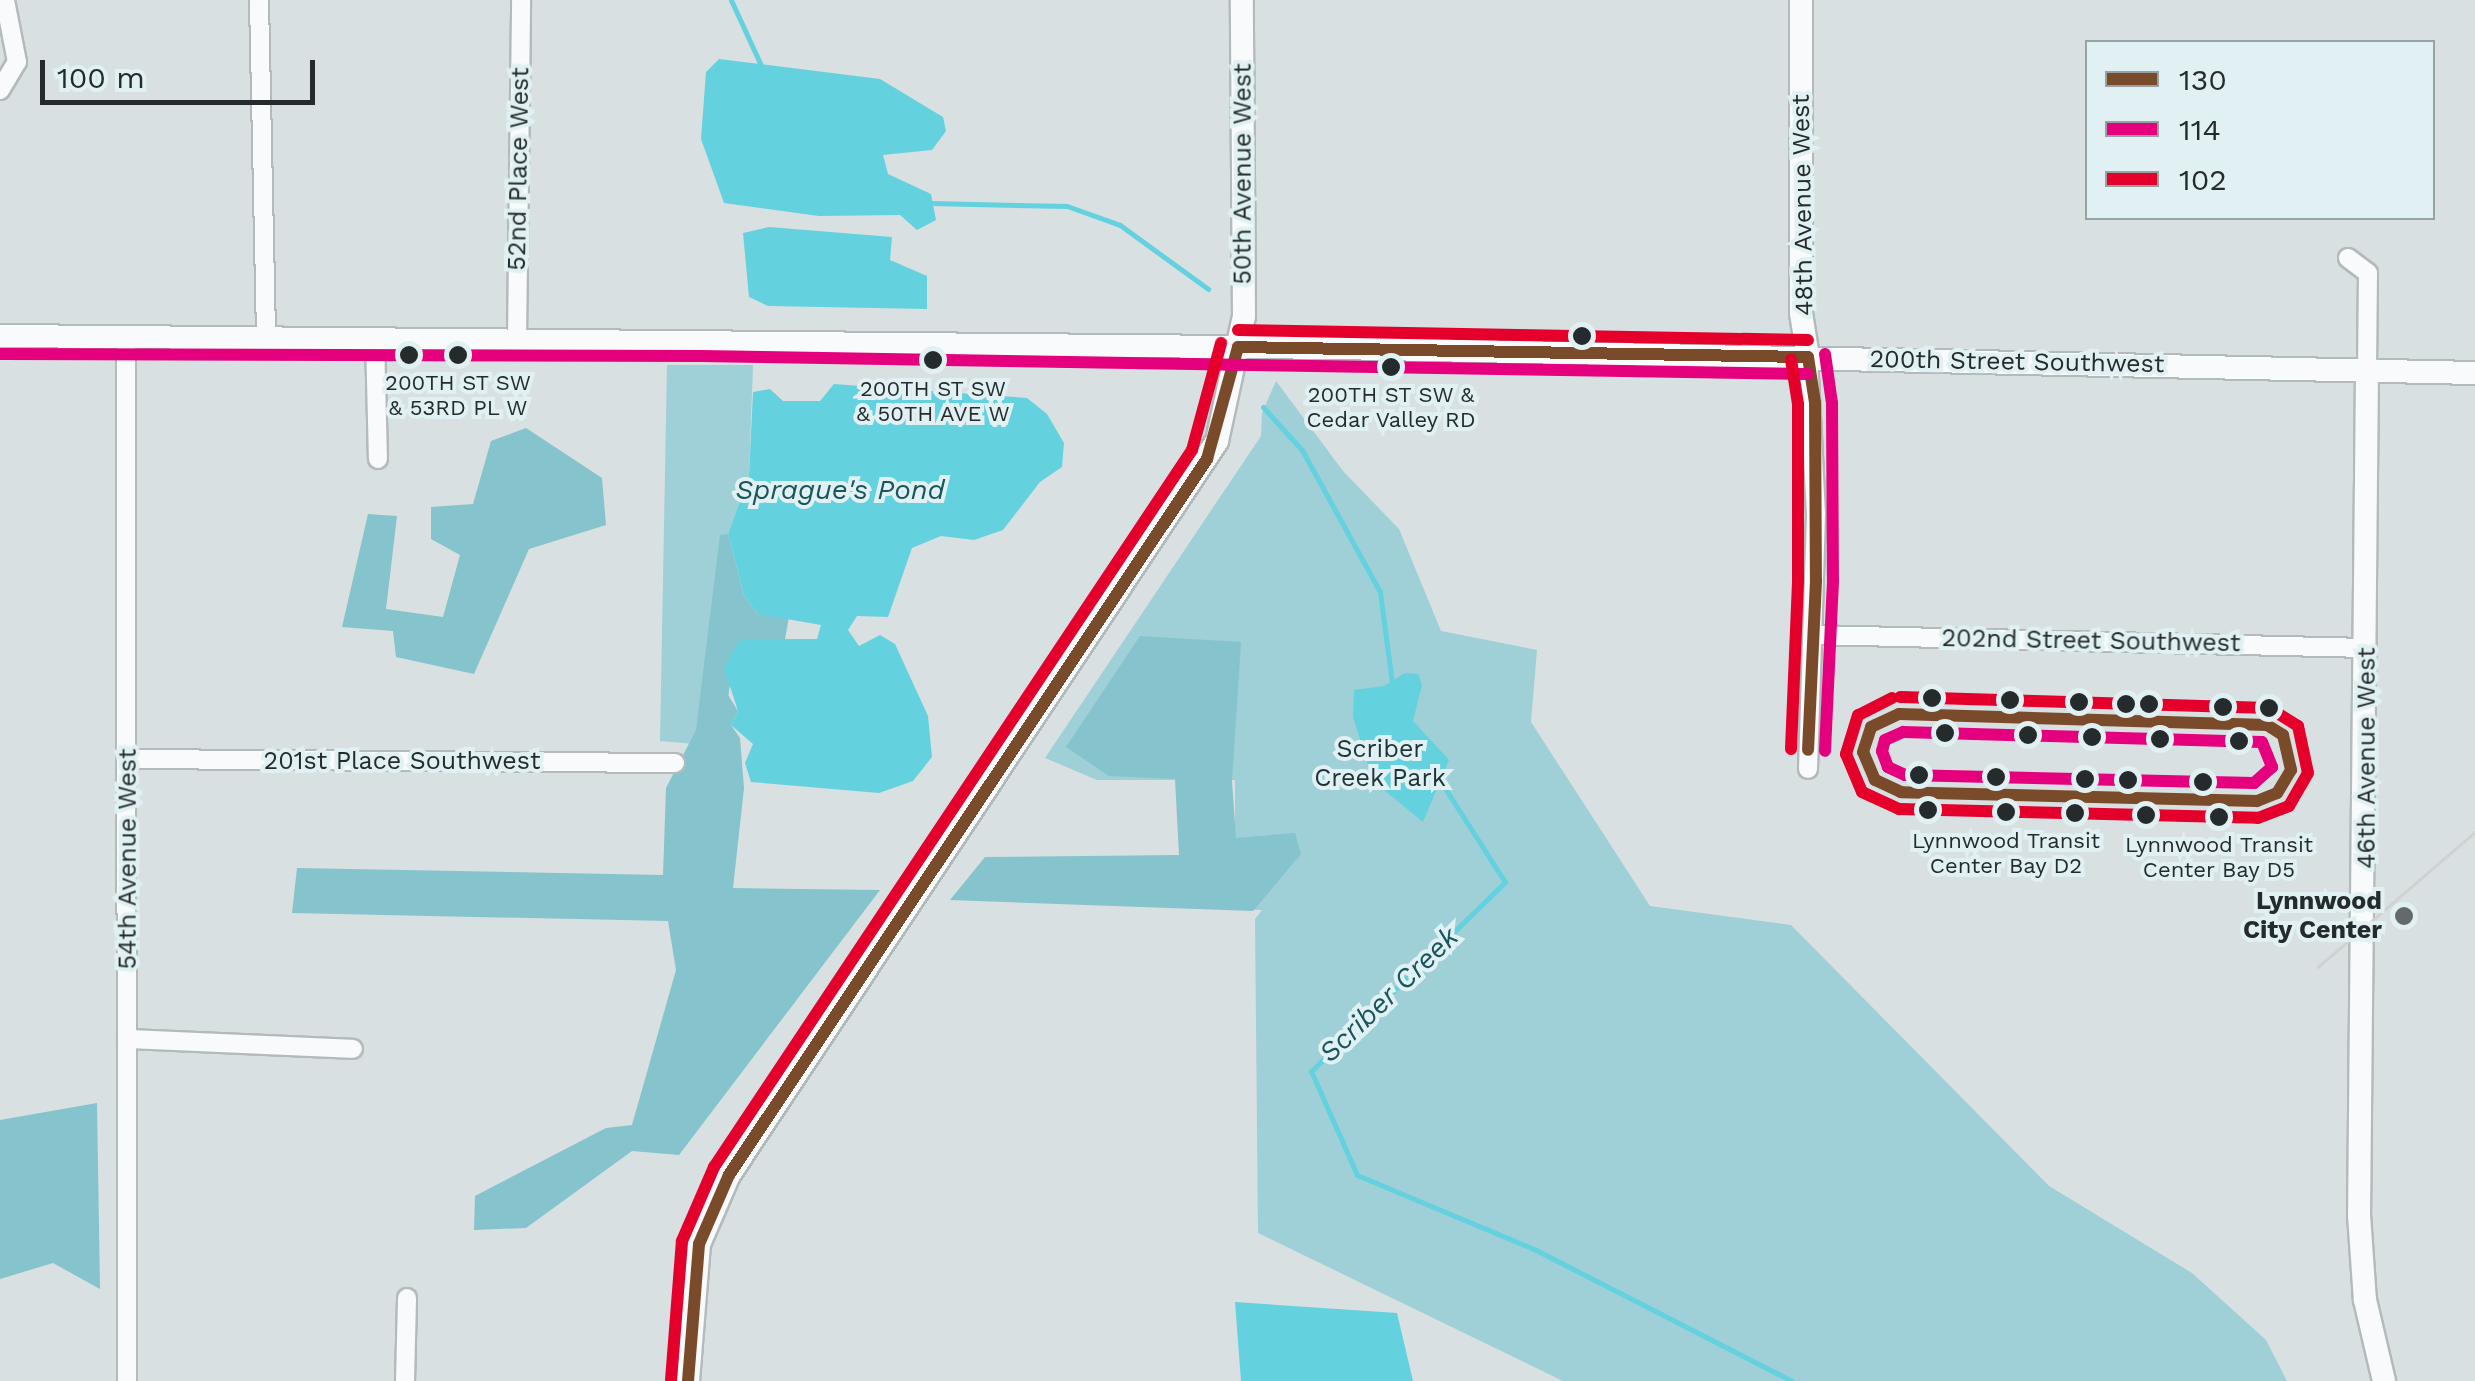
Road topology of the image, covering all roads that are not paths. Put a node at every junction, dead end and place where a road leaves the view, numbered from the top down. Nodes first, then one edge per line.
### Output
1 (5, 0) edge
2 (259, 0) edge
3 (521, 0) edge
4 (1242, 0) edge
5 (1801, 0) edge
6 (0, 90) edge
7 (2348, 258) dead end
8 (0, 336) edge
9 (126, 337) junction
10 (266, 337) junction
11 (375, 338) junction
12 (517, 338) junction
13 (1238, 347) junction
14 (1808, 358) junction
15 (2367, 372) junction
16 (2475, 374) edge
17 (378, 459) dead end
18 (1815, 635) junction
19 (2367, 648) junction
20 (129, 759) junction
21 (675, 763) dead end
22 (1808, 769) dead end
23 (126, 1039) junction
24 (353, 1049) dead end
25 (407, 1298) dead end
26 (126, 1381) edge
27 (405, 1381) edge
28 (688, 1381) edge
29 (2384, 1381) edge

1 - 6 street
2 - 10 street
3 - 12 street, 52nd Place West
4 - 13 street, 50th Avenue West
5 - 14 street, 48th Avenue West
7 - 15 street
8 - 9 street, 200th Street Southwest
9 - 10 street, 200th Street Southwest
9 - 20 street, 54th Avenue West
10 - 11 street, 200th Street Southwest
11 - 12 street, 200th Street Southwest
11 - 17 street
12 - 13 street, 200th Street Southwest
13 - 14 street, 200th Street Southwest
13 - 28 street, 50th Avenue West
14 - 15 street, 200th Street Southwest
14 - 18 street, 48th Avenue West
15 - 16 street, 200th Street Southwest
15 - 19 street, 46th Avenue West
18 - 19 street, 202nd Street Southwest
18 - 22 street, 48th Avenue West
19 - 29 street, 46th Avenue West
20 - 21 street, 201st Place Southwest
20 - 23 street, 54th Avenue West
23 - 24 street
23 - 26 street, 54th Avenue West
25 - 27 street

